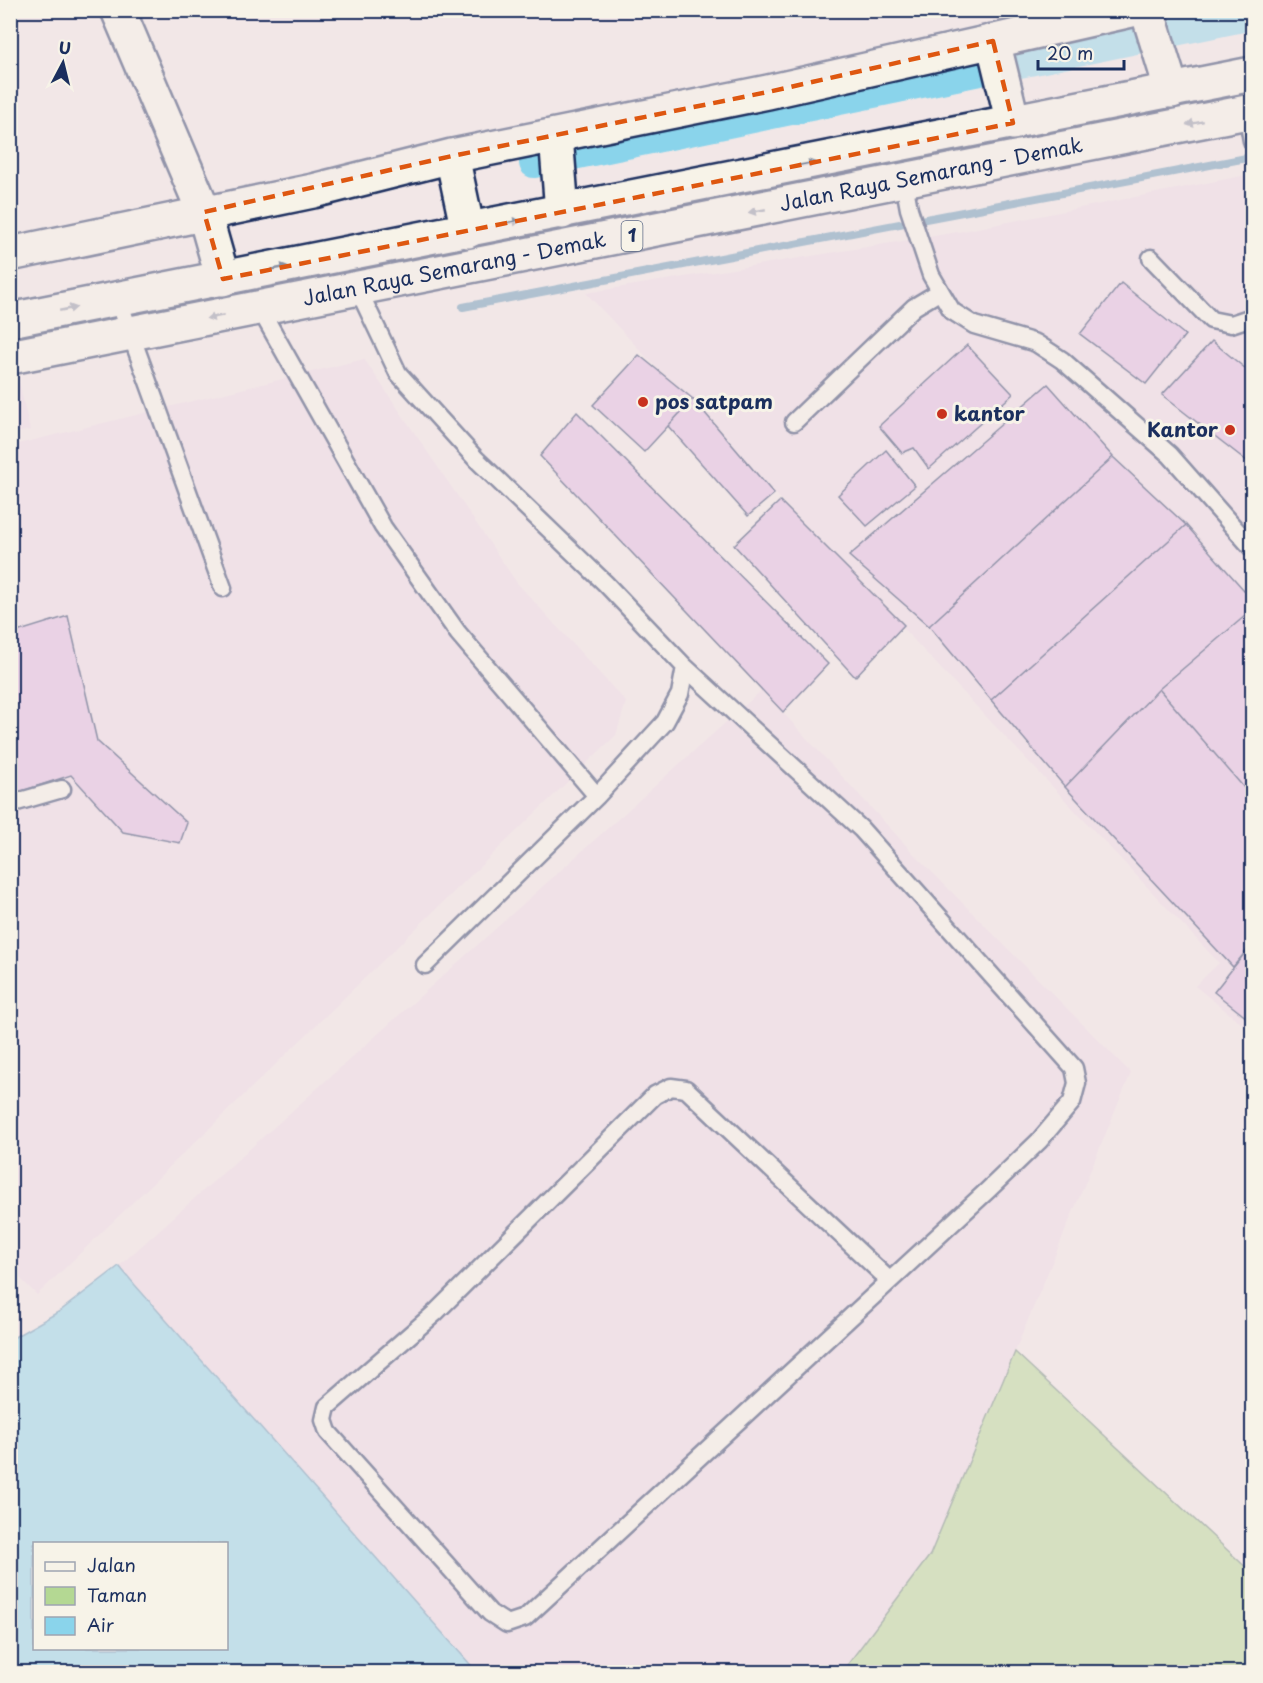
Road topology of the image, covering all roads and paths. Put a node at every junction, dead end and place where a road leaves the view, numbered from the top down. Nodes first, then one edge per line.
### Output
1 (118, 10) edge
2 (1143, 13) edge
3 (995, 49) junction
4 (1252, 74) edge
5 (1169, 82) junction
6 (1011, 114) junction
7 (1251, 126) edge
8 (556, 142) junction
9 (454, 162) junction
10 (906, 196) junction
11 (562, 206) junction
12 (206, 218) junction
13 (466, 225) junction
14 (10, 254) edge
15 (1151, 258) dead end
16 (221, 268) junction
17 (358, 290) junction
18 (939, 292) junction
19 (118, 299) junction
20 (260, 309) junction
21 (1252, 317) edge
22 (10, 320) edge
23 (130, 334) junction
24 (10, 357) edge
25 (794, 422) dead end
26 (1252, 548) edge
27 (223, 588) dead end
28 (685, 667) junction
29 (62, 789) dead end
30 (597, 796) junction
31 (10, 804) edge
32 (425, 965) dead end
33 (889, 1280) junction

1 - 12 main road
2 - 3 main road
2 - 5 main road
3 - 6 main road
3 - 8 main road
4 - 5 main road, Jalan Raya Semarang - Demak / 1
5 - 6 main road, Jalan Raya Semarang - Demak / 1
11 -> 6 main road, Jalan Raya Semarang - Demak / 1
7 -> 10 main road, Jalan Raya Semarang - Demak / 1
8 - 9 main road
8 - 11 main road
9 - 12 main road
9 - 13 main road
10 -> 17 main road, Jalan Raya Semarang - Demak / 1
10 - 18 lane
13 -> 11 main road, Jalan Raya Semarang - Demak / 1
12 - 14 main road
12 - 16 main road
16 -> 13 main road, Jalan Raya Semarang - Demak / 1
15 - 21 lane
16 - 19 main road, Jalan Raya Semarang - Demak / 1
17 - 20 main road, Jalan Raya Semarang - Demak / 1
17 - 28 lane
18 - 25 lane
18 - 26 lane
22 -> 19 main road, Jalan Raya Semarang - Demak / 1
19 - 23 lane
20 -> 23 main road, Jalan Raya Semarang - Demak / 1
20 - 30 lane
23 - 24 main road, Jalan Raya Semarang - Demak / 1
23 - 27 lane
28 - 30 lane
28 - 33 lane
29 - 31 lane
30 - 32 lane
33 - 33 lane

